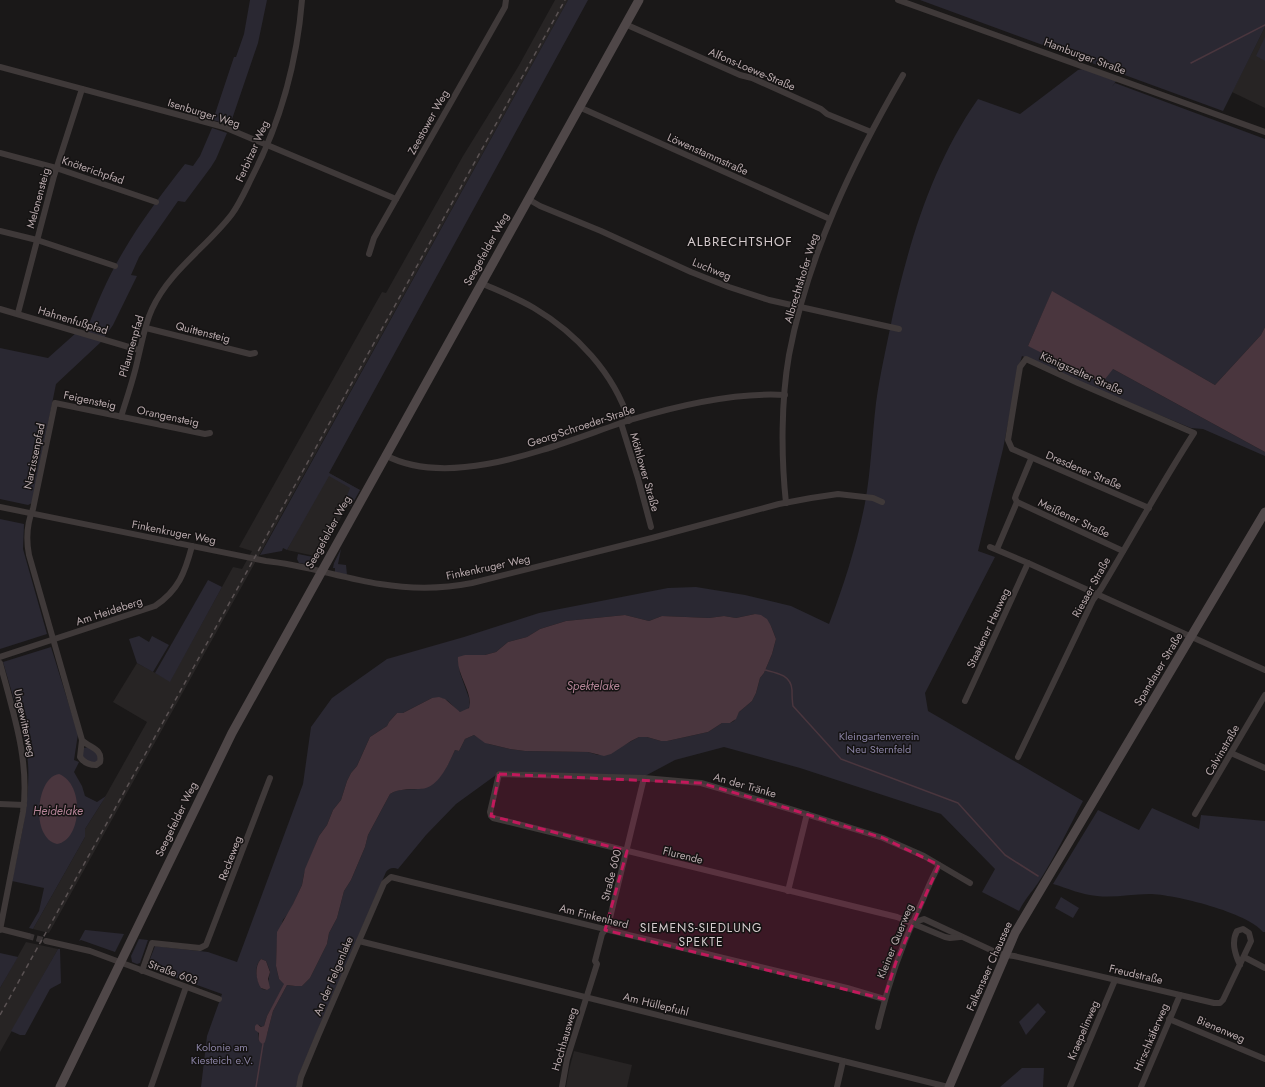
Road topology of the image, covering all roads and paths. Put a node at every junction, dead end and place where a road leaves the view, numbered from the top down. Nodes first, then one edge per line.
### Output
1 (302, 0) edge
2 (506, 0) edge
3 (639, 0) edge
4 (898, 0) edge
5 (625, 24) junction
6 (0, 67) edge
7 (903, 75) dead end
8 (82, 88) junction
9 (579, 107) junction
10 (871, 132) junction
11 (1265, 132) edge
12 (267, 145) junction
13 (0, 153) edge
14 (56, 168) junction
15 (528, 199) junction
16 (396, 200) junction
17 (156, 202) dead end
18 (830, 219) junction
19 (0, 231) edge
20 (37, 240) junction
21 (369, 254) dead end
22 (115, 266) dead end
23 (481, 283) junction
24 (167, 284) joint
25 (800, 308) junction
26 (0, 309) edge
27 (18, 313) junction
28 (146, 328) junction
29 (899, 329) dead end
30 (140, 350) junction
31 (254, 353) dead end
32 (785, 395) junction
33 (55, 403) joint
34 (121, 416) junction
35 (628, 421) junction
36 (621, 423) junction
37 (210, 433) dead end
38 (1194, 433) joint
39 (1012, 450) joint
40 (385, 455) junction
41 (1031, 459) junction
42 (882, 502) dead end
43 (1017, 502) junction
44 (786, 503) junction
45 (0, 507) edge
46 (1149, 508) junction
47 (1265, 512) edge
48 (31, 514) junction
49 (650, 527) dead end
50 (192, 546) junction
51 (990, 547) dead end
52 (997, 549) junction
53 (1123, 551) junction
54 (1028, 563) junction
55 (321, 571) junction
56 (1097, 595) junction
57 (1191, 637) junction
58 (54, 640) junction
59 (0, 657) edge
60 (0, 663) edge
61 (1265, 670) edge
62 (1265, 695) edge
63 (965, 701) dead end
64 (82, 740) dead end
65 (1231, 754) junction
66 (1018, 757) dead end
67 (1265, 768) edge
68 (499, 774) joint
69 (270, 778) dead end
70 (644, 778) junction
71 (0, 804) edge
72 (24, 805) junction
73 (807, 814) junction
74 (1195, 814) dead end
75 (1070, 838) joint
76 (627, 851) junction
77 (939, 865) junction
78 (391, 877) joint
79 (970, 883) dead end
80 (788, 891) junction
81 (912, 923) junction
82 (0, 929) edge
83 (605, 930) junction
84 (28, 936) tunnel mouth
85 (46, 940) tunnel mouth
86 (359, 941) junction
87 (1005, 955) junction
88 (1244, 957) junction
89 (120, 963) junction
90 (1240, 965) junction
91 (1265, 968) edge
92 (142, 971) junction
93 (1115, 980) junction
94 (186, 987) junction
95 (1180, 995) junction
96 (587, 998) junction
97 (884, 999) junction
98 (219, 1000) dead end
99 (1169, 1019) junction
100 (878, 1026) dead end
101 (1265, 1058) edge
102 (843, 1061) junction
103 (60, 1087) edge
104 (151, 1087) edge
105 (299, 1087) edge
106 (562, 1087) edge
107 (837, 1087) edge
108 (949, 1087) edge
109 (1070, 1087) edge
110 (1141, 1087) edge

1 - 12 street, Ferbitzer Weg
2 - 16 street, Zeestower Weg
3 - 5 street, Seegefelder Weg
4 - 11 street, Hamburger Straße
5 - 9 street, Seegefelder Weg
5 - 10 street, Alfons-Loewe-Straße
6 - 8 street, Isenburger Weg
7 - 10 street, Albrechtshofer Weg
8 - 12 street, Isenburger Weg
8 - 14 street, Melonensteig
9 - 15 street, Seegefelder Weg
9 - 18 street, Löwenstammstraße
10 - 18 street, Albrechtshofer Weg
12 - 16 street, Isenburger Weg
12 - 24 street, Ferbitzer Weg
13 - 14 street, Knöterichpfad
14 - 17 street, Knöterichpfad
14 - 20 street, Melonensteig
15 - 23 street, Seegefelder Weg
15 - 25 street, Luchweg
16 - 21 street, Zeestower Weg
18 - 25 street, Albrechtshofer Weg
19 - 20 street
20 - 22 street
20 - 27 street, Melonensteig
23 - 35 street, Möthlower Straße
23 - 40 street, Seegefelder Weg
24 - 28 street, Pflaumenpfad
25 - 29 street, Luchweg
25 - 32 street, Albrechtshofer Weg
26 - 27 street, Hahnenfußpfad
27 - 30 street, Hahnenfußpfad
28 - 30 street, Pflaumenpfad
28 - 31 street, Quittensteig
30 - 34 street, Pflaumenpfad
32 - 35 street, Georg-Schroeder-Straße
32 - 44 street, Albrechtshofer Weg
33 - 34 street, Feigensteig
33 - 48 street, Narzissenpfad
34 - 37 street, Orangensteig
35 - 36 street, Georg-Schroeder-Straße
36 - 40 street, Georg-Schroeder-Straße
36 - 49 street, Möthlower Straße
38 - 39 street, Königszelter Straße
38 - 46 street, Riesaer Straße
39 - 41 street, Dresdener Straße
40 - 55 street, Seegefelder Weg
41 - 43 street
41 - 46 street, Dresdener Straße
42 - 44 street, Finkenkruger Weg
43 - 52 street
43 - 53 street, Meißener Straße
44 - 55 street, Finkenkruger Weg
45 - 48 street, Finkenkruger Weg
46 - 53 street, Riesaer Straße
47 - 57 street, Spandauer Straße
48 - 50 street, Finkenkruger Weg
48 - 58 street
50 - 55 street, Finkenkruger Weg
50 - 58 street, Am Heideberg
51 - 52 street
52 - 54 street
53 - 56 street, Riesaer Straße
54 - 56 street
54 - 63 street, Staakener Heuweg
55 - 89 street, Seegefelder Weg
56 - 57 street
56 - 66 street, Riesaer Straße
57 - 61 street
57 - 75 street, Spandauer Straße
58 - 59 street, Am Heideberg
58 - 64 street
60 - 72 street, Ungewitterweg
62 - 65 street, Calvinstraße
65 - 67 street
65 - 74 street, Calvinstraße
68 - 70 street, An der Tränke
68 - 76 street, Flurende
69 - 92 street, Reckeweg
70 - 73 street, An der Tränke
70 - 76 street, Straße 600
71 - 72 street
72 - 82 street, Ungewitterweg
73 - 77 street, An der Tränke
73 - 80 street
75 - 87 street, Falkenseer Chaussee
76 - 80 street, Flurende
76 - 83 street, Straße 600
77 - 79 street, An der Tränke
77 - 81 street, Kleiner Querweg
78 - 83 street, Am Finkenherd
78 - 86 street, An der Felgenlake
80 - 81 street, Flurende
81 - 87 street, Flurende
81 - 97 street, Kleiner Querweg
82 - 84 street
83 - 96 street, Straße 600
83 - 97 street, Am Finkenherd
85 - 89 street, Straße 603
86 - 96 street, Am Hüllepfuhl
86 - 105 street, An der Felgenlake
87 - 93 street, Freudstraße
87 - 108 street, Falkenseer Chaussee
88 - 90 street, Freudstraße
88 - 90 street, Freudstraße
88 - 91 street
89 - 92 street, Straße 603
89 - 103 street, Seegefelder Weg
90 - 95 street, Freudstraße
92 - 94 street, Straße 603
93 - 95 street, Freudstraße
93 - 109 street, Kraepelinweg
94 - 98 street, Straße 603
94 - 104 street
95 - 99 street, Hirschkäferweg
96 - 102 street, Am Hüllepfuhl
96 - 106 street, Hochhausweg
97 - 100 street, Kleiner Querweg
99 - 101 street, Bienenweg
99 - 110 street, Hirschkäferweg
102 - 107 street
102 - 108 street, Am Hüllepfuhl

